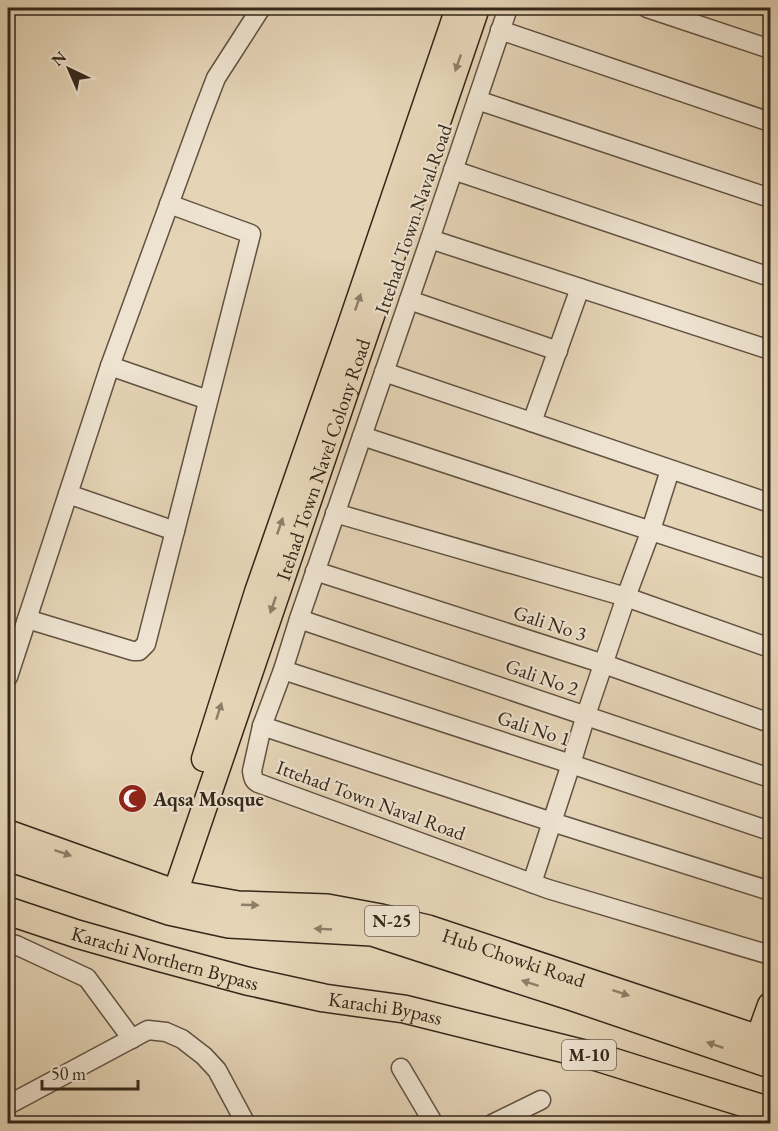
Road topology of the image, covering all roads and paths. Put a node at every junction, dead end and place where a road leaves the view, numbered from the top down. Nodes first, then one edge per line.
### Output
1 (261, 8) edge
2 (458, 8) edge
3 (477, 8) edge
4 (508, 8) edge
5 (646, 8) edge
6 (500, 30) junction
7 (771, 49) edge
8 (477, 100) junction
9 (771, 122) edge
10 (453, 170) junction
11 (771, 198) edge
12 (169, 204) junction
13 (430, 239) junction
14 (771, 277) edge
15 (580, 288) junction
16 (409, 300) junction
17 (771, 350) edge
18 (558, 351) junction
19 (110, 366) junction
20 (384, 372) junction
21 (208, 400) junction
22 (532, 422) junction
23 (362, 436) junction
24 (670, 470) junction
25 (68, 494) junction
26 (771, 503) edge
27 (335, 513) junction
28 (651, 530) junction
29 (175, 531) junction
30 (771, 570) edge
31 (315, 571) junction
32 (626, 597) junction
33 (27, 619) junction
34 (299, 619) junction
35 (771, 648) edge
36 (604, 664) junction
37 (283, 670) junction
38 (8, 678) edge
39 (586, 715) junction
40 (771, 723) edge
41 (262, 726) junction
42 (571, 764) junction
43 (771, 778) edge
44 (552, 822) junction
45 (771, 831) edge
46 (8, 834) edge
47 (8, 857) edge
48 (532, 883) junction
49 (771, 891) edge
50 (166, 900) junction
51 (8, 911) edge
52 (8, 943) edge
53 (771, 955) edge
54 (324, 998) joint
55 (771, 1005) edge
56 (401, 1017) junction
57 (132, 1039) junction
58 (765, 1054) edge
59 (401, 1068) dead end
60 (541, 1100) dead end
61 (8, 1105) edge
62 (771, 1111) edge
63 (246, 1124) edge
64 (434, 1124) edge
65 (492, 1124) edge
66 (753, 1124) edge

1 - 12 street
50 -> 2 main road, Itehad Town Navel Colony Road
3 -> 50 main road, Itehad Town Navel Colony Road
4 - 6 street, Ittehad Town Naval Road
5 - 7 street
6 - 8 street, Ittehad Town Naval Road
6 - 9 street
8 - 10 street, Ittehad Town Naval Road
8 - 11 street
10 - 13 street, Ittehad Town Naval Road
10 - 14 street
12 - 19 street
12 - 21 street
13 - 15 street
13 - 16 street, Ittehad Town Naval Road
15 - 17 street
15 - 18 street
16 - 18 street
16 - 20 street, Ittehad Town Naval Road
18 - 22 street
19 - 21 street
19 - 25 street
20 - 22 street
20 - 23 street, Ittehad Town Naval Road
21 - 29 street
22 - 24 street
23 - 27 street, Ittehad Town Naval Road
23 - 28 street
24 - 26 street
24 - 28 street
25 - 29 street
25 - 33 street
27 - 31 street, Ittehad Town Naval Road
27 - 32 street
28 - 30 street
28 - 32 street
29 - 33 street
31 - 34 street, Ittehad Town Naval Road
31 - 36 street, Gali No 3
32 - 35 street
32 - 36 street
33 - 38 street
34 - 37 street, Ittehad Town Naval Road
34 - 39 street, Gali No 2
36 - 39 street
36 - 40 street, Gali No 3
37 - 41 street, Ittehad Town Naval Road
37 - 42 street, Gali No 1
39 - 42 street
39 - 43 street, Gali No 2
41 - 44 street
41 - 48 street, Ittehad Town Naval Road
42 - 44 street
42 - 45 street, Gali No 1
44 - 48 street
44 - 49 street
46 -> 50 highway
47 - 50 highway
48 - 53 street, Ittehad Town Naval Road
50 - 58 highway
51 - 54 highway, Karachi Northern Bypass / M-10
52 - 57 street
54 - 56 highway, Karachi Bypass / M-10
55 - 58 main road
56 - 62 highway, Karachi Bypass / M-10
56 - 66 highway, Karachi Bypass / M-10
57 - 61 street
57 - 63 street
59 - 64 street
60 - 65 street

